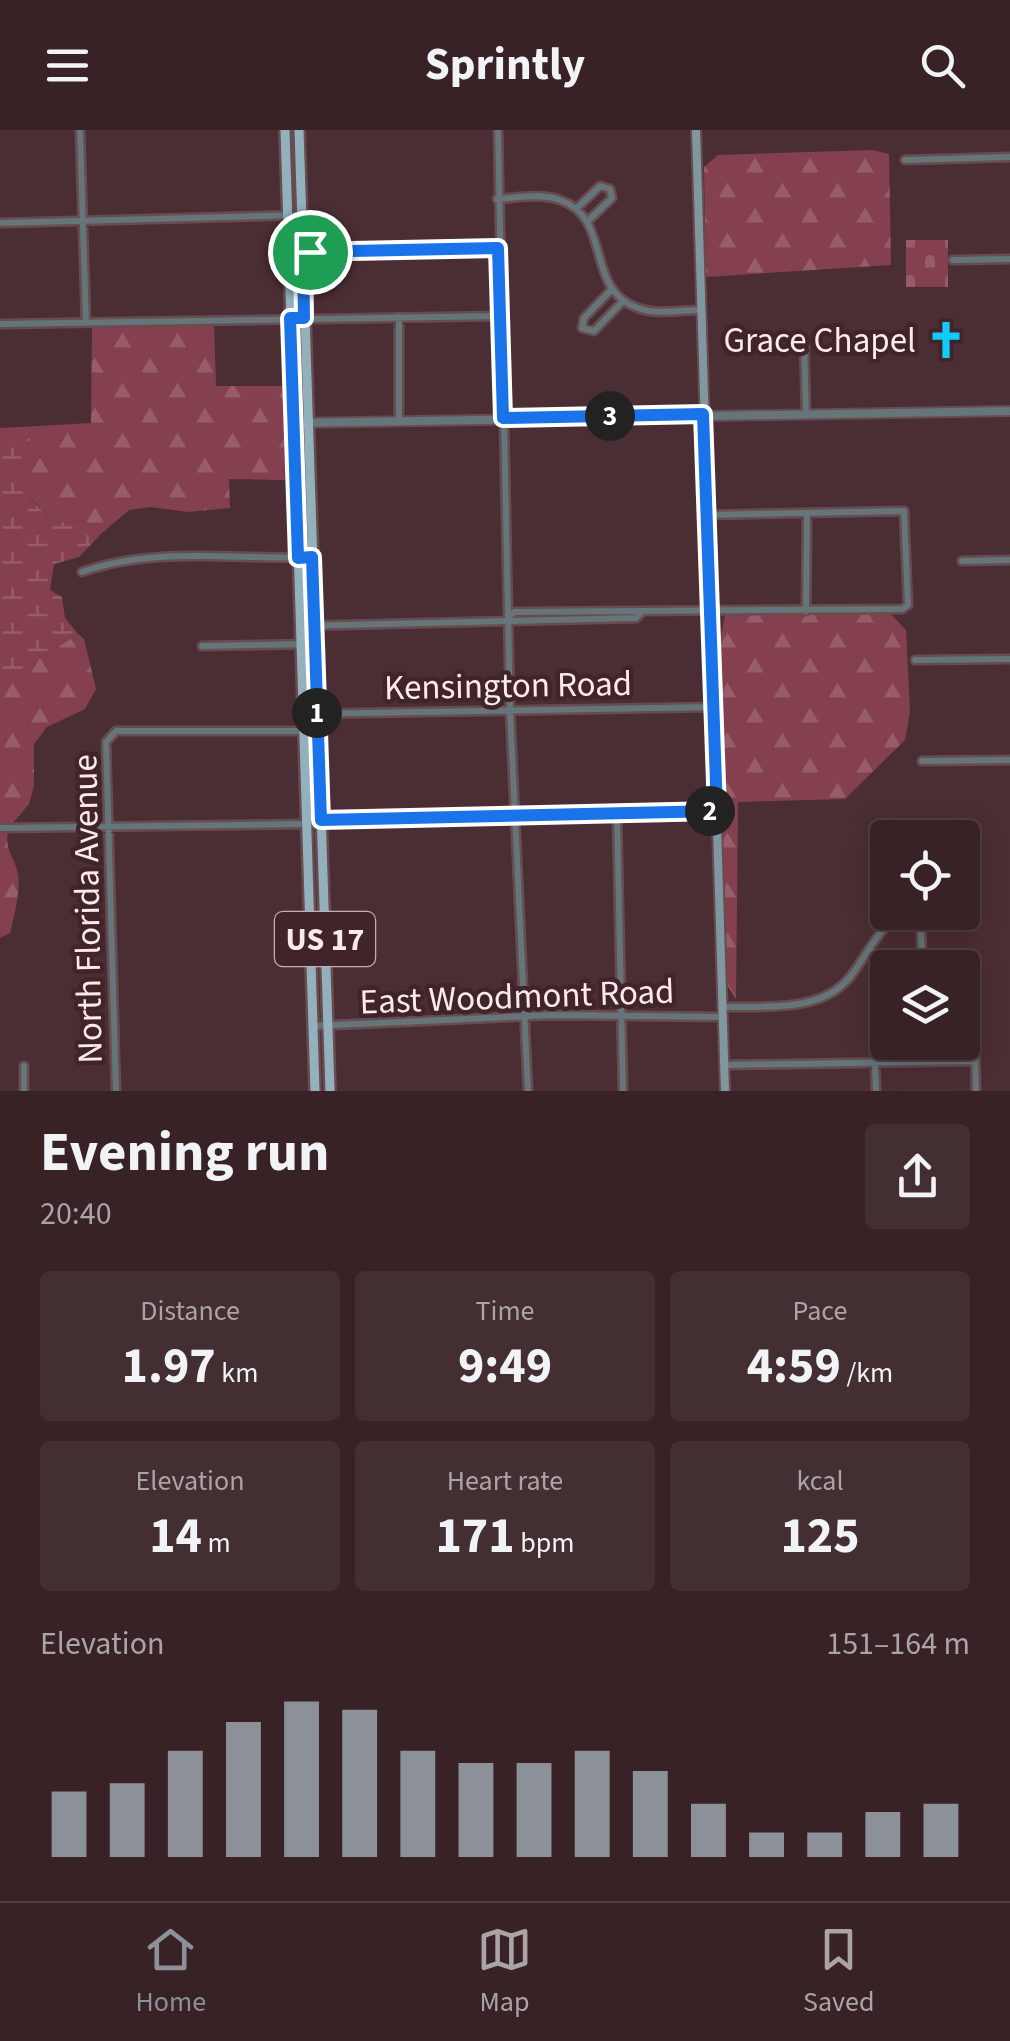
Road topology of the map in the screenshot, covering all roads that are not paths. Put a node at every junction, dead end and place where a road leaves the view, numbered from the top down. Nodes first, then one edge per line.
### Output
1 (80, 130) edge
2 (286, 130) edge
3 (299, 130) edge
4 (498, 130) edge
5 (696, 130) edge
6 (1010, 157) edge
7 (904, 160) dead end
8 (497, 198) junction
9 (576, 210) junction
10 (287, 215) junction
11 (302, 215) junction
12 (84, 220) junction
13 (588, 221) junction
14 (0, 223) edge
15 (498, 248) junction
16 (288, 252) junction
17 (303, 252) junction
18 (1010, 259) edge
19 (953, 260) dead end
20 (611, 290) junction
21 (623, 301) junction
22 (700, 310) junction
23 (500, 316) junction
24 (399, 317) junction
25 (290, 318) junction
26 (304, 318) junction
27 (86, 322) junction
28 (0, 324) edge
29 (804, 340) dead end
30 (1010, 410) edge
31 (806, 413) junction
32 (703, 414) junction
33 (503, 418) junction
34 (400, 420) junction
35 (294, 423) junction
36 (308, 423) junction
37 (807, 513) junction
38 (706, 516) junction
39 (312, 557) junction
40 (298, 558) junction
41 (1010, 560) edge
42 (962, 561) dead end
43 (82, 572) dead end
44 (712, 612) junction
45 (806, 612) junction
46 (507, 618) junction
47 (314, 625) junction
48 (300, 626) junction
49 (300, 644) junction
50 (315, 644) junction
51 (202, 646) dead end
52 (1010, 659) edge
53 (916, 660) dead end
54 (714, 707) junction
55 (510, 710) junction
56 (303, 714) junction
57 (317, 714) junction
58 (303, 731) junction
59 (318, 731) junction
60 (922, 760) dead end
61 (1010, 760) edge
62 (717, 811) junction
63 (618, 815) junction
64 (516, 818) junction
65 (321, 820) junction
66 (306, 824) junction
67 (107, 825) junction
68 (0, 828) edge
69 (870, 949) joint
70 (919, 950) edge
71 (870, 962) edge
72 (859, 964) junction
73 (722, 1012) junction
74 (622, 1015) junction
75 (524, 1020) junction
76 (313, 1026) junction
77 (328, 1026) junction
78 (975, 1061) joint
79 (875, 1062) junction
80 (724, 1065) junction
81 (24, 1066) dead end
82 (24, 1091) edge
83 (116, 1091) edge
84 (316, 1091) edge
85 (330, 1091) edge
86 (528, 1091) edge
87 (623, 1091) edge
88 (724, 1091) edge
89 (876, 1091) edge
90 (976, 1091) edge

1 - 12 street
2 - 10 main road, US 17
3 - 11 main road, US 17
4 - 8 street
5 - 22 main road
6 - 7 street
8 - 9 street
8 - 15 street
9 - 13 street
9 - 13 street
10 - 11 street
10 - 12 street
10 - 16 main road, US 17
11 - 17 main road, US 17
12 - 14 street
12 - 27 street
13 - 20 street
15 - 17 street
15 - 23 street
16 - 17 street
16 - 25 main road, US 17
17 - 26 main road, US 17
18 - 19 street
20 - 21 street
20 - 21 street
21 - 22 street
22 - 32 main road
23 - 24 street
23 - 33 street
24 - 26 street
24 - 34 street
25 - 26 street
25 - 27 street
25 - 35 main road, US 17
26 - 36 main road, US 17
27 - 28 street
29 - 31 street
30 - 31 street
31 - 32 street
32 - 33 street
32 - 38 main road
33 - 34 street
33 - 46 street
34 - 36 street
35 - 36 street
35 - 40 main road, US 17
36 - 39 main road, US 17
37 - 38 street
37 - 45 street
37 - 45 street
38 - 44 main road
39 - 40 street
39 - 47 main road, US 17
40 - 43 street
40 - 48 main road, US 17
41 - 42 street
44 - 45 street
44 - 46 street
44 - 54 main road
46 - 47 street
46 - 55 street
47 - 48 street
47 - 50 main road, US 17
48 - 49 main road, US 17
49 - 50 street
49 - 51 street
49 - 56 main road, US 17
50 - 57 main road, US 17
52 - 53 street
54 - 55 street, Kensington Road
54 - 62 main road
55 - 57 street, Kensington Road
55 - 64 street
56 - 57 street, Kensington Road
56 - 58 main road, US 17
57 - 59 main road, US 17
58 - 59 street
58 - 66 main road, US 17
58 - 67 street, North Florida Avenue
59 - 65 main road, US 17
60 - 61 street
62 - 63 street
62 - 73 main road
63 - 64 street
63 - 74 street
64 - 65 street
64 - 75 street
65 - 66 street
65 - 77 main road, US 17
66 - 67 street
66 - 76 main road, US 17
67 - 68 street
67 - 83 street, North Florida Avenue
69 - 70 street
69 - 72 street, East Woodmont Road
71 - 72 street
72 - 73 street, East Woodmont Road
73 - 74 street, East Woodmont Road
73 - 80 main road
74 - 75 street, East Woodmont Road
74 - 87 street
75 - 77 street, East Woodmont Road
75 - 86 street
76 - 77 street, East Woodmont Road
76 - 84 main road, US 17
77 - 85 main road, US 17
78 - 79 street
78 - 90 street
79 - 80 street
79 - 89 street
80 - 88 main road
81 - 82 street

